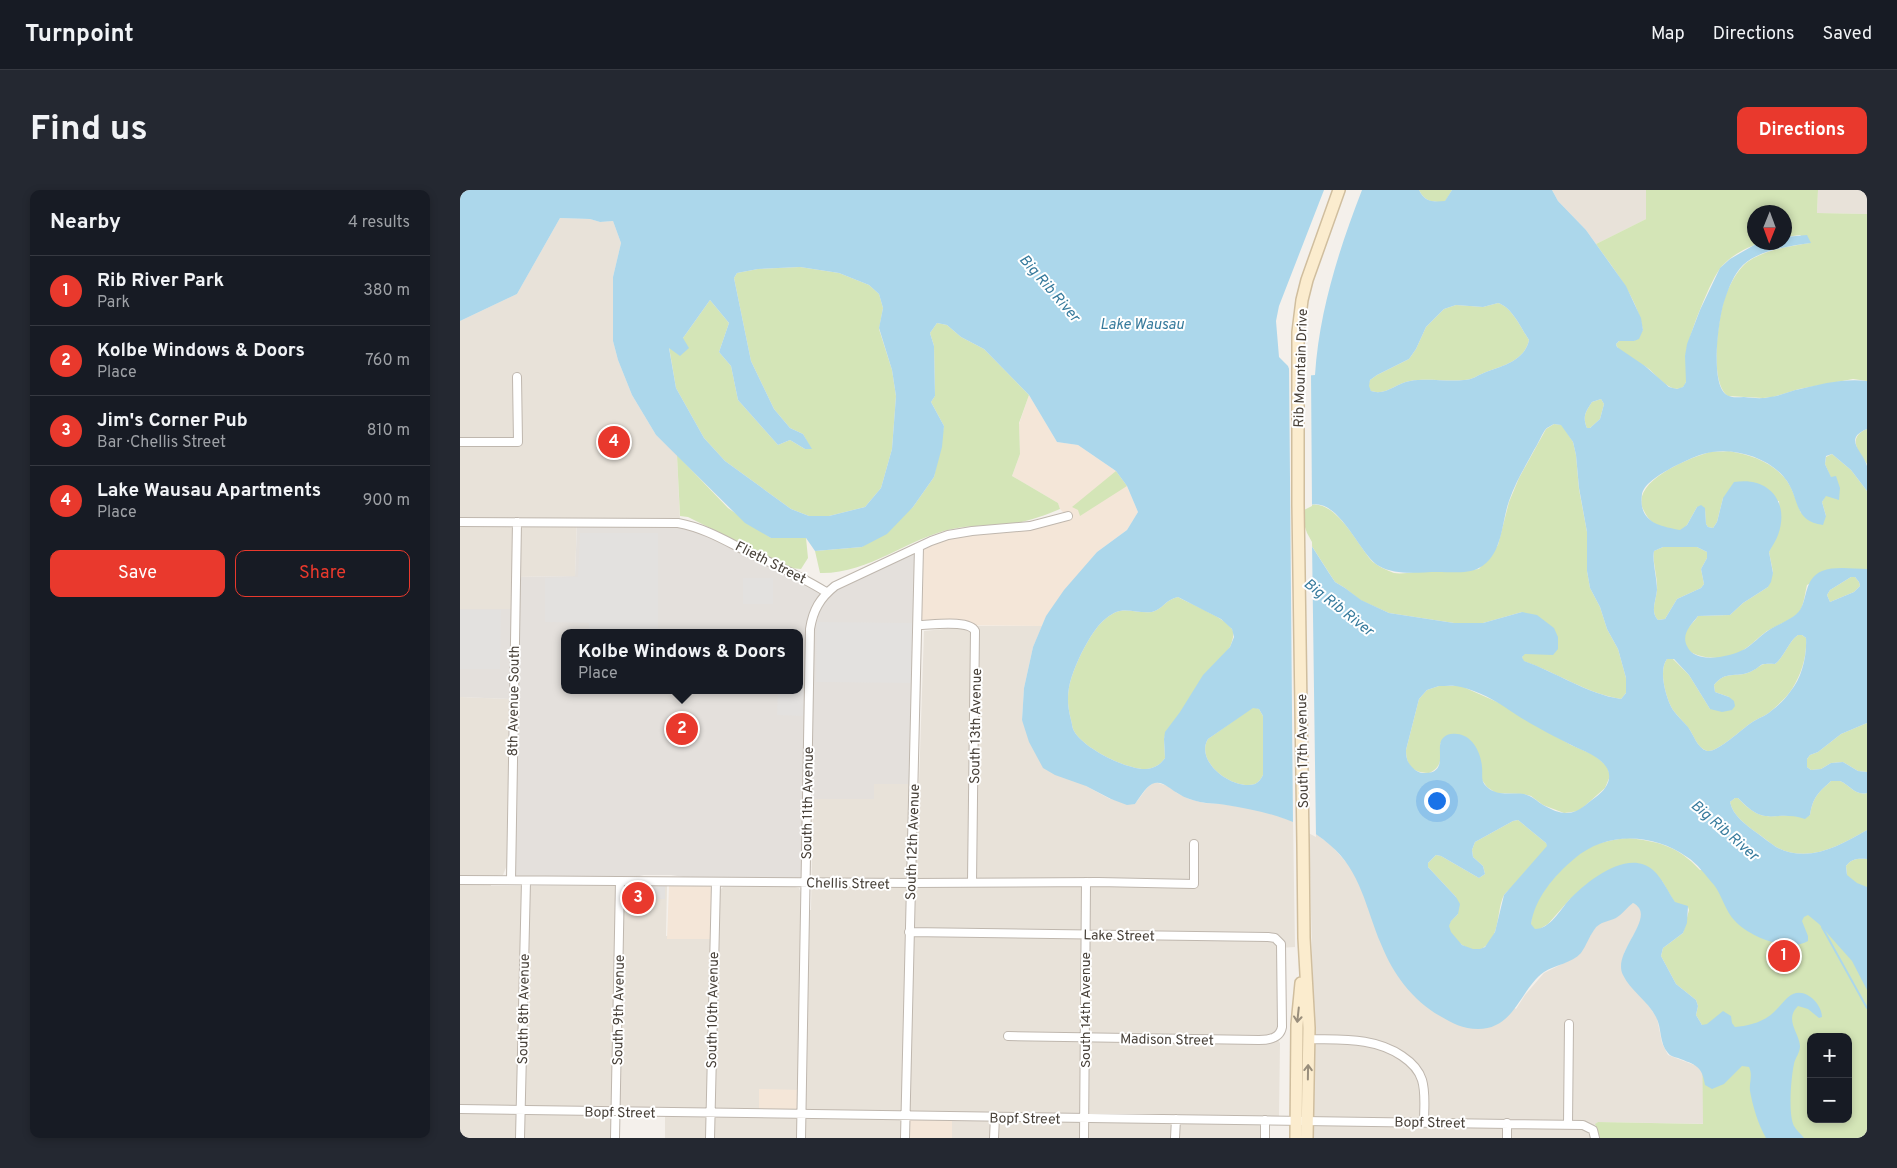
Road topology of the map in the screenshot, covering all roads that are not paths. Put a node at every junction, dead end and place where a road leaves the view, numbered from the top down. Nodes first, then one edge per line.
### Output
1 (1339, 190) edge
2 (517, 377) dead end
3 (460, 442) edge
4 (1068, 516) dead end
5 (460, 522) edge
6 (517, 522) junction
7 (919, 547) junction
8 (1299, 553) joint
9 (826, 592) junction
10 (918, 625) junction
11 (1194, 844) dead end
12 (460, 880) edge
13 (511, 880) junction
14 (526, 881) junction
15 (620, 881) junction
16 (716, 882) junction
17 (806, 882) junction
18 (972, 882) junction
19 (1086, 882) junction
20 (911, 884) junction
21 (909, 932) junction
22 (1085, 935) junction
23 (1305, 949) junction
24 (1282, 990) joint
25 (1569, 1024) dead end
26 (1008, 1036) dead end
27 (1085, 1038) junction
28 (1309, 1039) junction
29 (460, 1109) edge
30 (521, 1110) junction
31 (616, 1112) junction
32 (710, 1113) junction
33 (801, 1114) junction
34 (905, 1116) junction
35 (995, 1117) junction
36 (1084, 1118) junction
37 (1176, 1119) junction
38 (1265, 1120) junction
39 (1301, 1120) junction
40 (1424, 1122) junction
41 (1507, 1123) junction
42 (1568, 1124) junction
43 (520, 1138) edge
44 (615, 1138) edge
45 (710, 1138) edge
46 (801, 1138) edge
47 (905, 1138) edge
48 (994, 1138) edge
49 (1084, 1138) edge
50 (1175, 1138) edge
51 (1265, 1138) edge
52 (1296, 1138) edge
53 (1307, 1138) edge
54 (1507, 1138) edge
55 (1595, 1138) edge

1 - 8 main road, Rib Mountain Drive
2 - 3 street
4 - 7 street
5 - 6 street, Flieth Street
6 - 9 street, Flieth Street
6 - 13 street, 8th Avenue South
7 - 9 street
7 - 10 street, South 12th Avenue
8 - 23 main road, South 17th Avenue
9 - 17 street, South 11th Avenue
10 - 18 street, South 13th Avenue
10 - 20 street, South 12th Avenue
11 - 19 street, Chellis Street
12 - 13 street, Chellis Street
13 - 14 street, Chellis Street
14 - 15 street, Chellis Street
14 - 30 street, South 8th Avenue
15 - 16 street, Chellis Street
15 - 31 street, South 9th Avenue
16 - 17 street, Chellis Street
16 - 32 street, South 10th Avenue
17 - 20 street, Chellis Street
17 - 33 street, South 11th Avenue
18 - 19 street, Chellis Street
18 - 20 street, Chellis Street
19 - 22 street, South 14th Avenue
20 - 21 street, South 12th Avenue
21 - 22 street, Lake Street
21 - 34 street, South 12th Avenue
22 - 24 street, Lake Street
22 - 27 street, South 14th Avenue
23 - 28 main road, South 17th Avenue
23 -> 39 main road, South 17th Avenue
24 - 27 street, Madison Street
25 - 42 street
26 - 27 street, Madison Street
27 - 36 street, South 14th Avenue
39 -> 28 main road, South 17th Avenue
28 - 40 street
29 - 30 street, Bopf Street
30 - 31 street, Bopf Street
30 - 43 street, South 8th Avenue
31 - 32 street, Bopf Street
31 - 44 street, South 9th Avenue
32 - 33 street, Bopf Street
32 - 45 street, South 10th Avenue
33 - 34 street, Bopf Street
33 - 46 street, South 11th Avenue
34 - 35 street, Bopf Street
34 - 47 street, South 12th Avenue
35 - 36 street, Bopf Street
35 - 48 street
36 - 37 street, Bopf Street
36 - 49 street, South 14th Avenue
37 - 38 street, Bopf Street
37 - 50 street
38 - 39 street, Bopf Street
38 - 51 street
39 - 40 street, Bopf Street
39 - 52 main road, South 17th Avenue
39 - 53 main road, South 17th Avenue
40 - 41 street, Bopf Street
41 - 42 street, Bopf Street
41 - 54 street
42 - 55 street, Bopf Street

